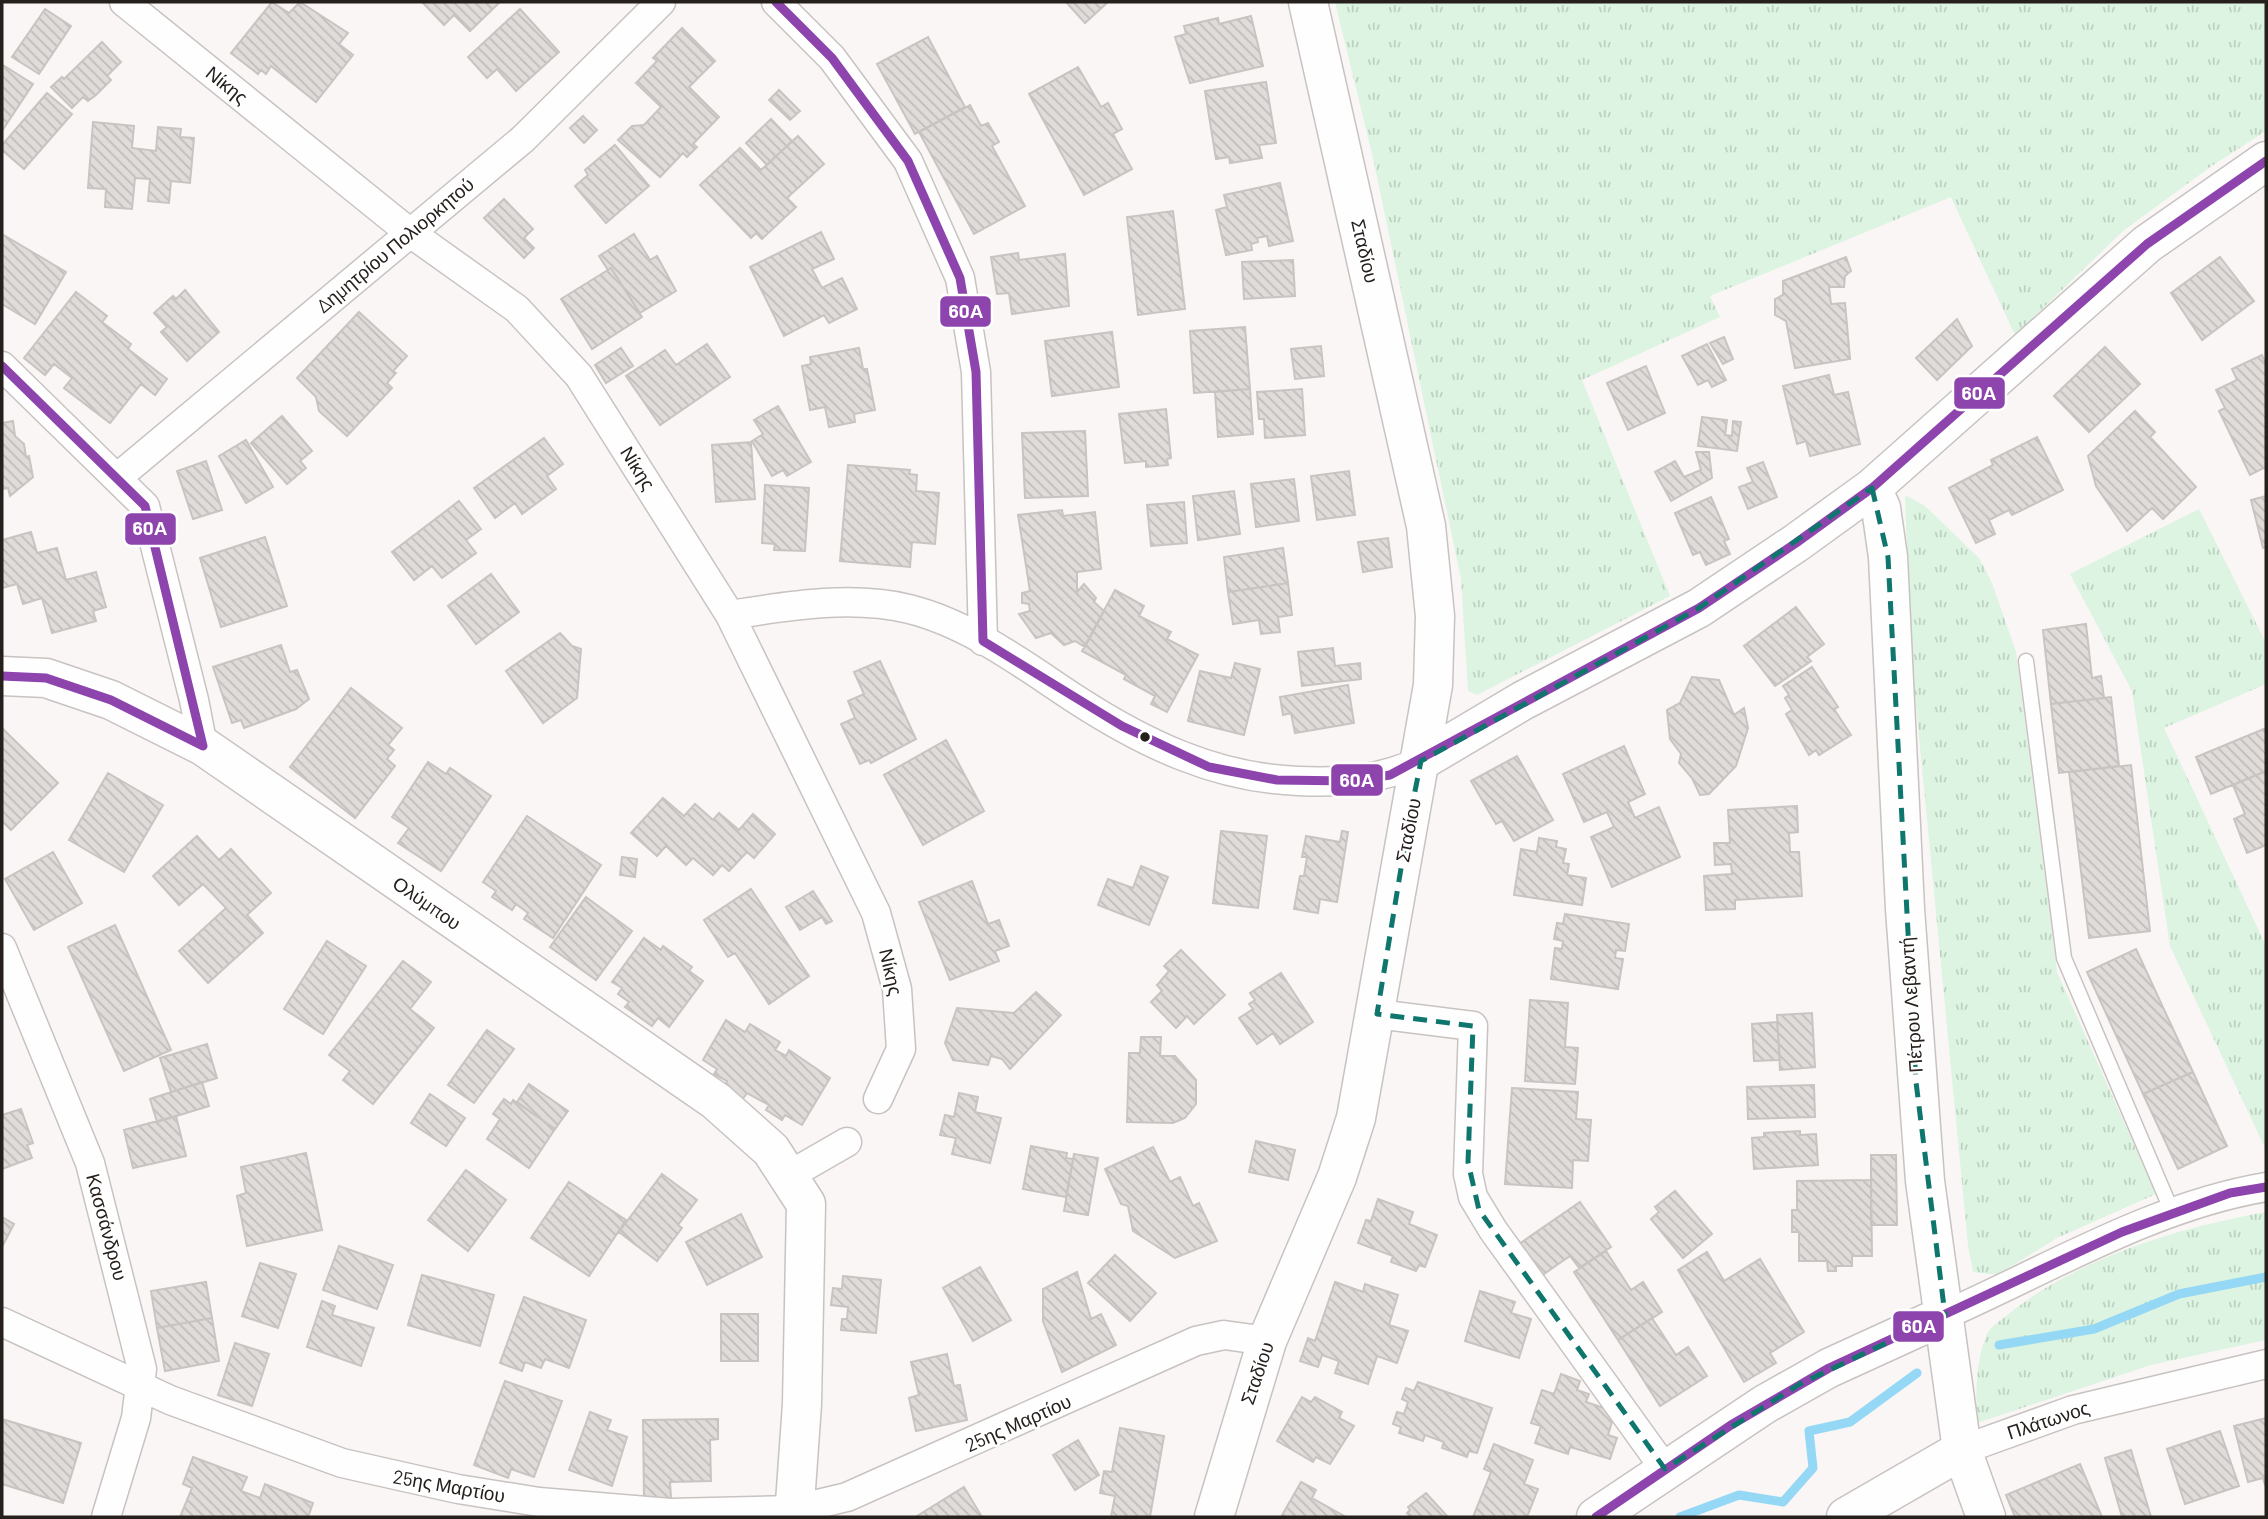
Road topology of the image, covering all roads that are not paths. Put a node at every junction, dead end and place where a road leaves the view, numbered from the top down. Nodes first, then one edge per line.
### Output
1 (124, 2) edge
2 (662, 2) edge
3 (776, 2) edge
4 (1308, 2) edge
5 (2266, 161) edge
6 (408, 232) junction
7 (2, 366) edge
8 (118, 477) junction
9 (1872, 488) junction
10 (730, 615) junction
11 (983, 641) junction
12 (2026, 660) dead end
13 (2, 676) edge
14 (202, 746) junction
15 (1421, 761) junction
16 (2, 948) edge
17 (1377, 1014) junction
18 (878, 1099) dead end
19 (847, 1142) dead end
20 (2266, 1187) edge
21 (797, 1190) junction
22 (2173, 1214) junction
23 (1945, 1315) junction
24 (2, 1322) edge
25 (1267, 1341) junction
26 (2266, 1364) edge
27 (141, 1388) junction
28 (1962, 1450) junction
29 (1665, 1469) junction
30 (538, 1510) edge
31 (793, 1514) edge
32 (106, 1517) edge
33 (1214, 1517) edge
34 (1596, 1517) edge
35 (1846, 1517) edge
36 (1986, 1517) edge

1 - 6 street, Νίκης
2 - 6 street, Δημητρίου Πολιορκητού
3 - 11 street
4 - 15 street, Σταδίου
5 - 9 street
6 - 8 street, Δημητρίου Πολιορκητού
6 - 10 street, Νίκης
7 - 8 street
8 - 14 street
9 - 15 street
9 - 23 street, Πέτρου Λεβαντή
10 - 11 street
10 - 18 street, Νίκης
11 - 15 street
12 - 22 lane
13 - 14 street, Ολύμπου
14 - 21 street, Ολύμπου
15 - 17 street, Σταδίου
16 - 27 street, Κασσάνδρου
17 - 25 street, Σταδίου
17 - 29 street
19 - 21 street
20 - 22 street
21 - 31 street
22 - 23 street
23 - 28 street, Πέτρου Λεβαντή
23 - 29 street
24 - 27 street, 25ης Μαρτίου
25 - 31 street, 25ης Μαρτίου
25 - 33 street, Σταδίου
26 - 28 street, Πλάτωνος
27 - 30 street, 25ης Μαρτίου
27 - 32 street, Κασσάνδρου
28 - 35 street, Πλάτωνος
28 - 36 street, Πέτρου Λεβαντή
29 - 34 street
30 - 31 street, 25ης Μαρτίου

